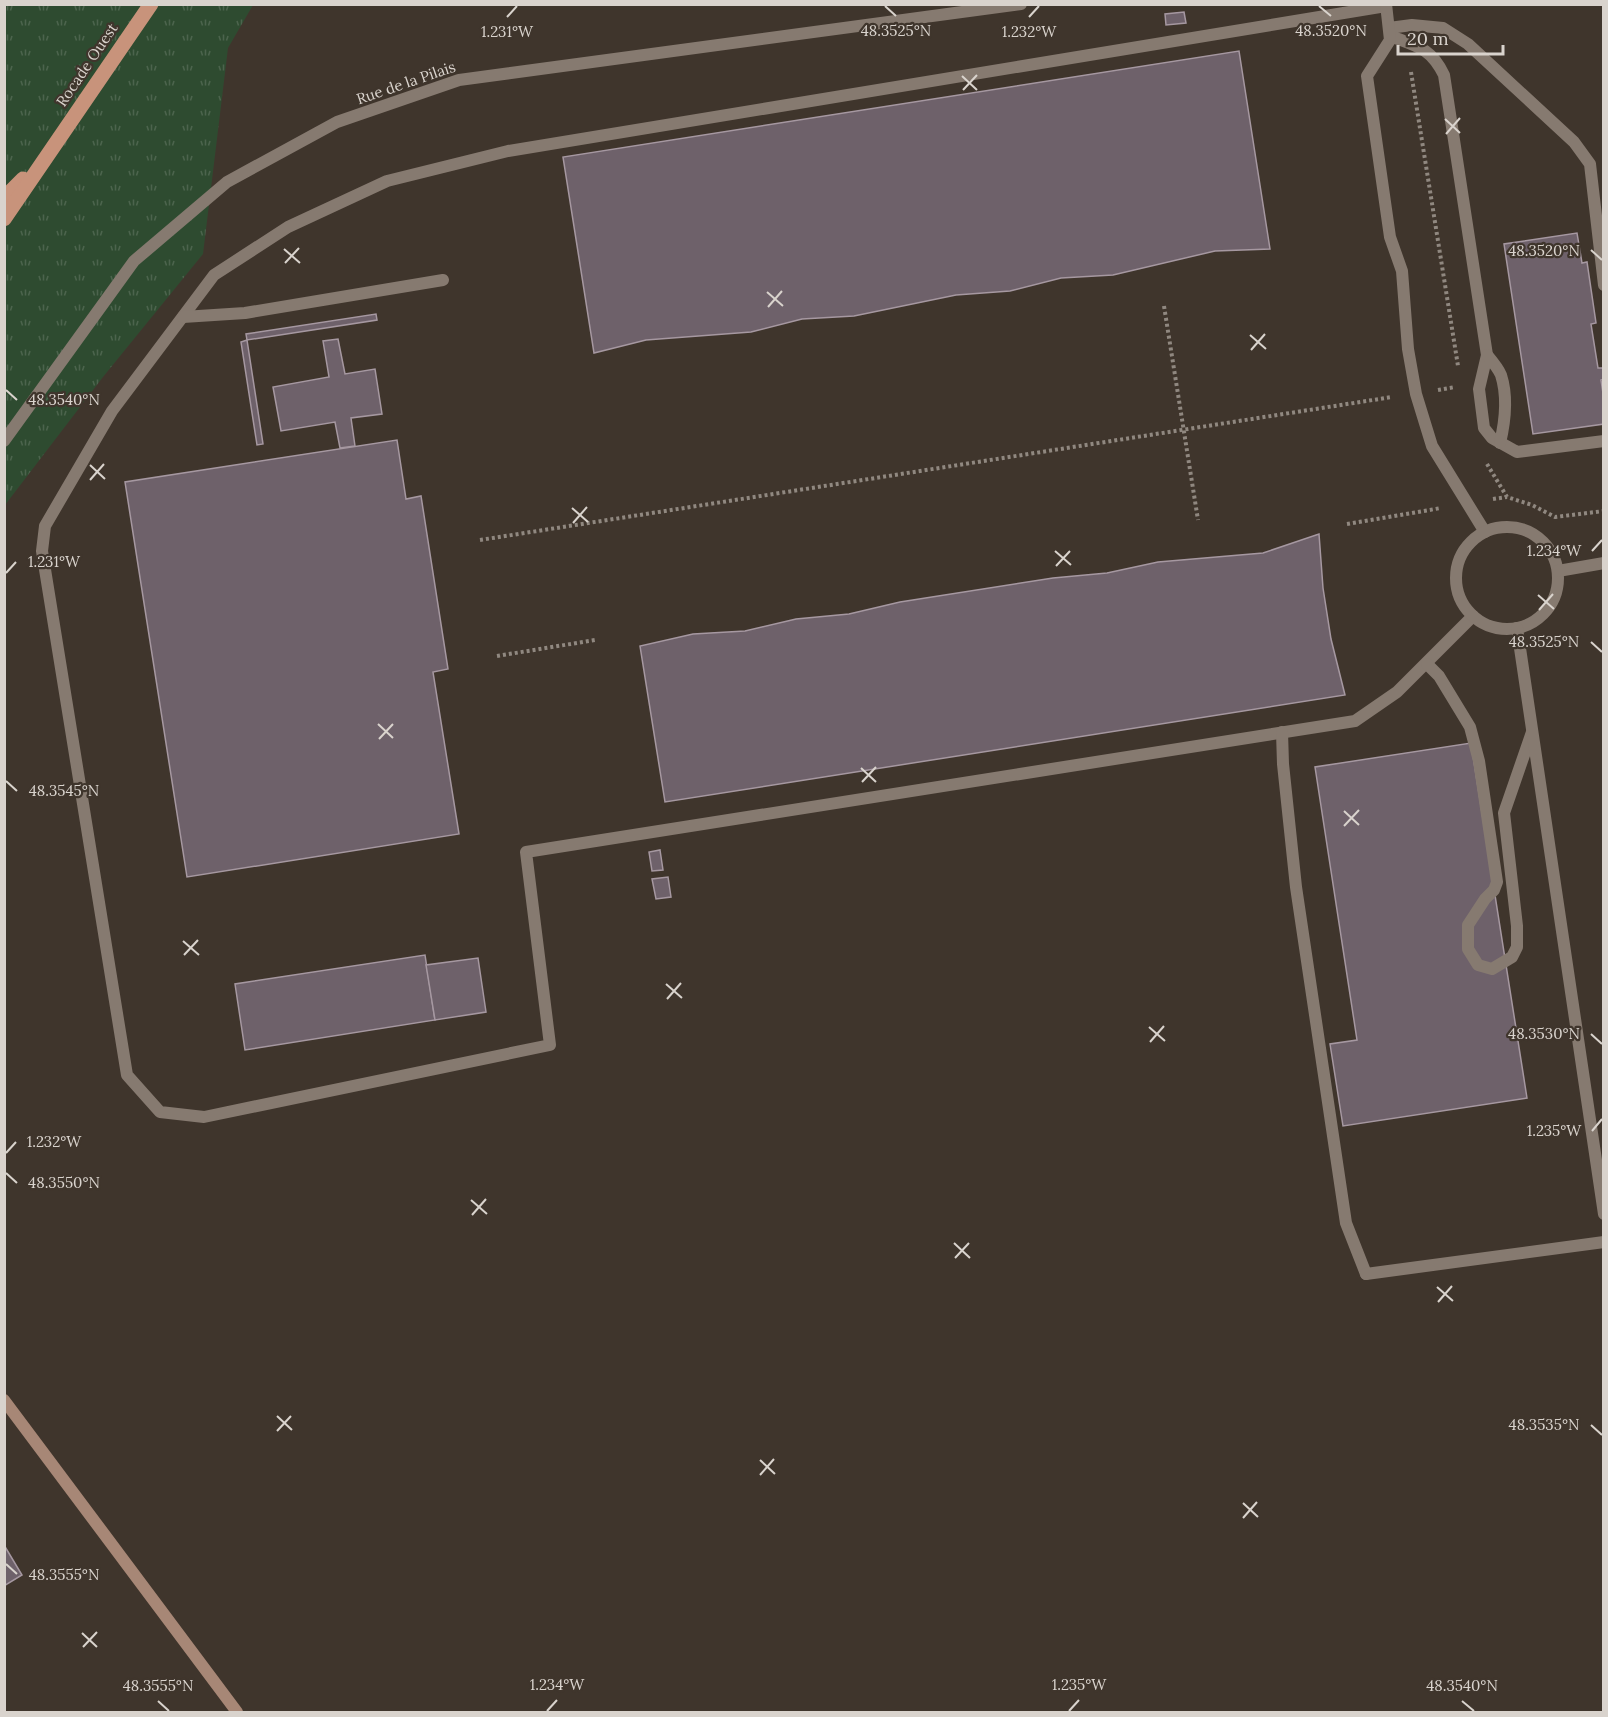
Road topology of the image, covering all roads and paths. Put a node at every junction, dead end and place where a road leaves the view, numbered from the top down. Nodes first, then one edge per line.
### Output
1 (151, 4) edge
2 (1021, 4) edge
3 (1386, 5) edge
4 (1389, 32) junction
5 (54, 146) junction
6 (4, 198) edge
7 (4, 219) edge
8 (443, 280) dead end
9 (1604, 285) edge
10 (1164, 306) dead end
11 (183, 317) junction
12 (1487, 355) junction
13 (1461, 386) dead end
14 (1416, 394) junction
15 (1184, 429) junction
16 (4, 441) edge
17 (1604, 441) edge
18 (1500, 443) junction
19 (1507, 497) dead end
20 (1469, 503) junction
21 (1198, 520) dead end
22 (1347, 524) dead end
23 (1485, 532) junction
24 (480, 540) dead end
25 (1604, 563) edge
26 (1557, 571) junction
27 (1473, 616) junction
28 (1517, 628) junction
29 (595, 640) dead end
30 (497, 656) dead end
31 (1427, 663) junction
32 (1282, 732) junction
33 (1532, 732) junction
34 (1604, 1214) edge
35 (1604, 1242) edge
36 (4, 1400) edge
37 (237, 1713) edge

1 - 5 main road, Rocade Ouest
2 - 16 street, Rue de la Pilais
3 - 4 street
3 - 11 street
4 - 9 street
4 - 12 street
4 - 14 street
5 - 6 main road, Rocade Ouest
5 - 7 main road, Rocade Ouest
8 - 11 street
10 - 15 path
11 - 32 street
12 - 18 street
12 - 18 street
13 - 14 path
14 - 15 path
14 - 20 street
15 - 21 path
15 - 24 path
17 - 18 street
19 - 20 path
20 - 22 path
20 - 23 street
23 - 26 street
23 - 27 street
25 - 26 street
26 - 28 street
27 - 28 street
27 - 31 street
28 - 33 street
29 - 30 path
31 - 32 street
31 - 33 street
32 - 35 street
33 - 34 street
36 - 37 street

